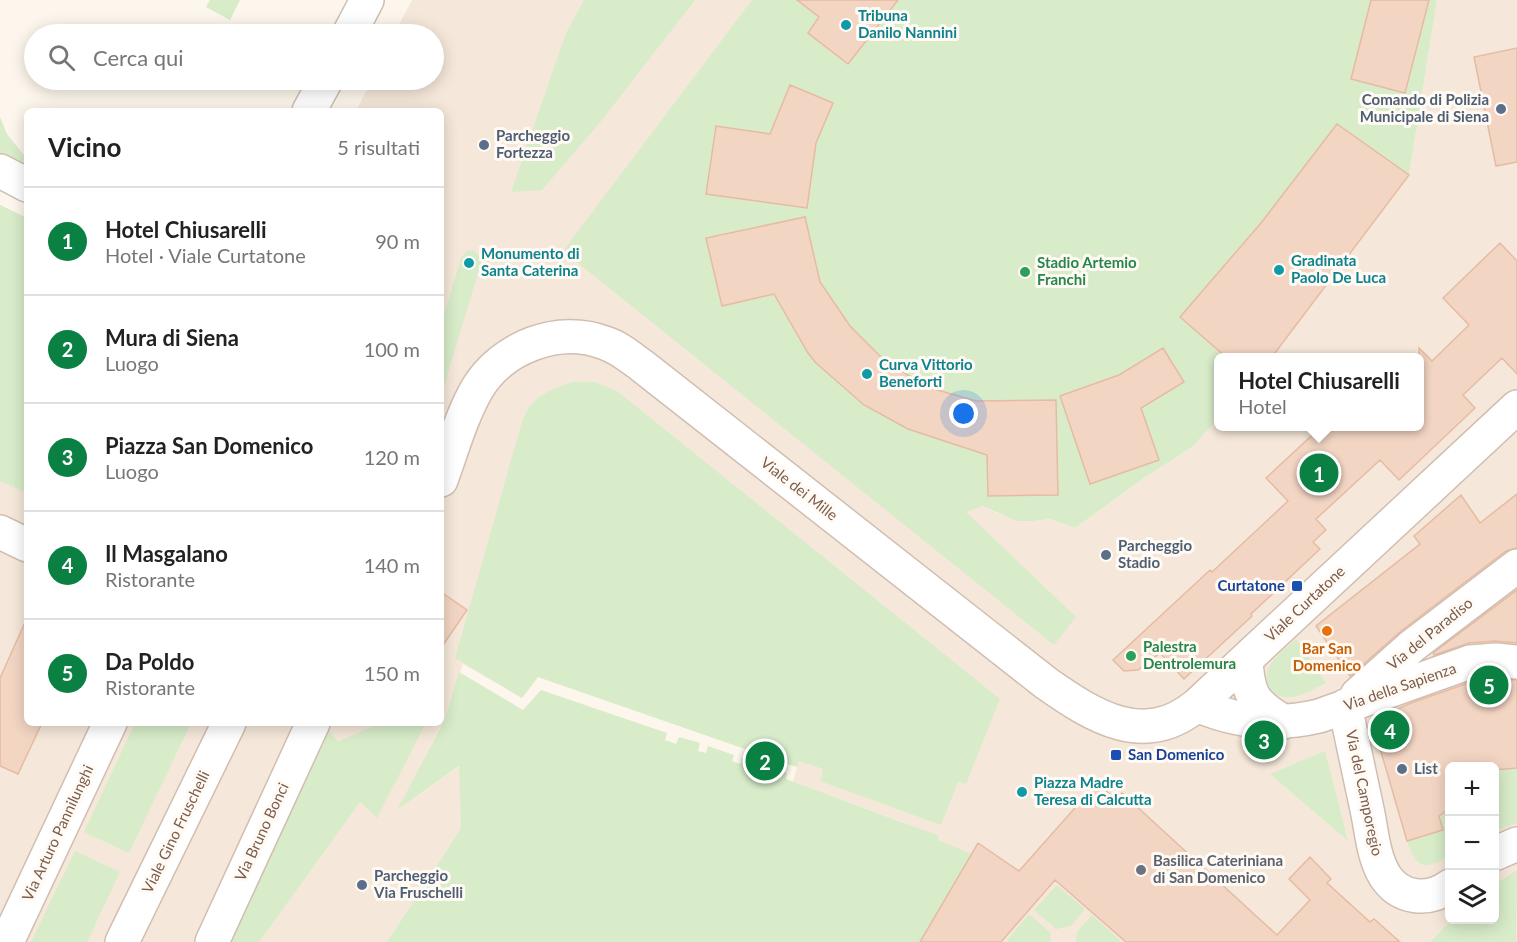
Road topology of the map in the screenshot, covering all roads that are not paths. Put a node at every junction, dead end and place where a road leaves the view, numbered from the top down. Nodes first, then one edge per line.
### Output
1 (367, 0) edge
2 (354, 24) edge
3 (321, 90) edge
4 (311, 108) edge
5 (0, 171) edge
6 (24, 183) edge
7 (1517, 407) edge
8 (444, 472) edge
9 (0, 532) edge
10 (24, 543) edge
11 (1517, 566) edge
12 (1517, 662) edge
13 (1236, 669) junction
14 (1068, 698) joint
15 (1197, 705) junction
16 (1345, 706) junction
17 (1271, 722) junction
18 (109, 726) edge
19 (229, 726) edge
20 (312, 726) edge
21 (1517, 844) edge
22 (1499, 852) edge
23 (1445, 888) edge
24 (7, 942) edge
25 (122, 942) edge
26 (212, 942) edge

1 - 2 street
3 - 4 street
5 - 6 street
7 - 13 street, Viale Curtatone
8 - 14 street, Viale dei Mille
9 - 10 street
11 - 16 street, Via del Paradiso
12 - 16 street, Via della Sapienza
13 - 15 street, Viale Curtatone
13 - 17 street
14 - 15 street, Viale Curtatone
15 - 17 street, Via della Sapienza
16 - 17 street, Via della Sapienza
16 - 23 street, Via del Camporegio
18 - 24 street, Via Arturo Pannilunghi
19 - 25 street, Viale Gino Fruschelli
20 - 26 street, Via Bruno Bonci
21 - 22 street

